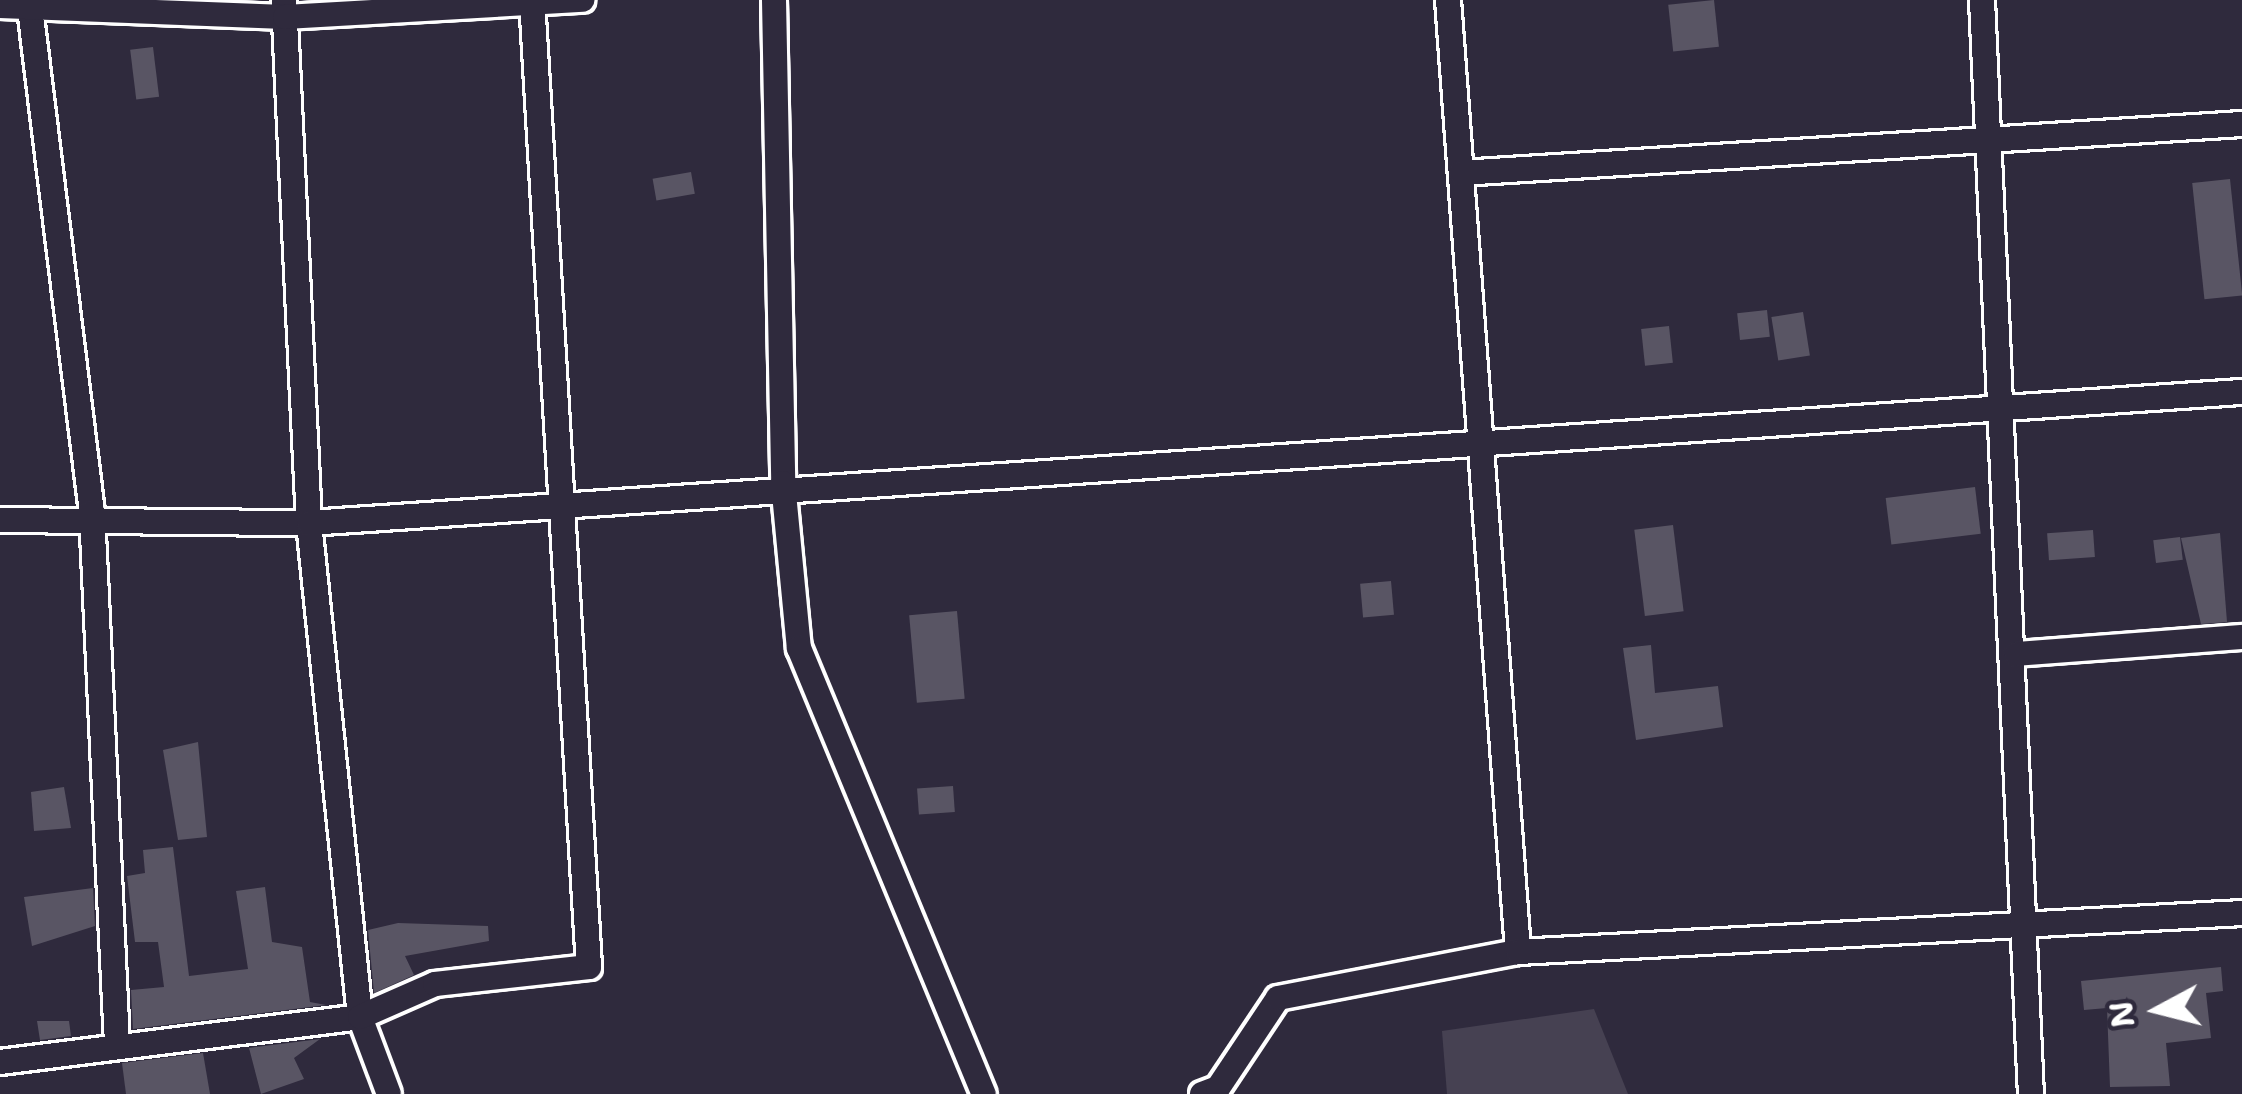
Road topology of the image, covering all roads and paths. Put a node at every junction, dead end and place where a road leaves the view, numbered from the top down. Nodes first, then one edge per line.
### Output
1 (583, 0) edge
2 (774, 0) edge
3 (1448, 0) edge
4 (1982, 0) edge
5 (29, 2) edge
6 (532, 2) edge
7 (0, 6) edge
8 (285, 8) edge
9 (2242, 124) edge
10 (1989, 140) junction
11 (1461, 173) junction
12 (2242, 392) edge
13 (2003, 407) junction
14 (1480, 440) junction
15 (783, 483) junction
16 (562, 500) junction
17 (92, 512) junction
18 (0, 520) edge
19 (309, 523) junction
20 (2242, 638) edge
21 (2016, 654) junction
22 (2242, 913) edge
23 (2024, 925) junction
24 (1518, 952) junction
25 (360, 1017) junction
26 (117, 1045) junction
27 (0, 1062) edge
28 (389, 1094) edge
29 (985, 1094) edge
30 (1202, 1094) edge
31 (2031, 1094) edge

1 - 6 street
2 - 15 street
3 - 11 street
4 - 10 street
5 - 7 street
5 - 8 street
5 - 17 street
6 - 8 street
6 - 16 street
8 - 19 street
9 - 10 street
10 - 11 street
10 - 13 street
11 - 14 street
12 - 13 street
13 - 14 street
13 - 21 street
14 - 15 street
14 - 24 street
15 - 16 street
15 - 29 street
16 - 19 street
16 - 25 street
17 - 18 street
17 - 19 street
17 - 26 street
19 - 25 street
20 - 21 street
21 - 23 street
22 - 23 street
23 - 24 street
23 - 31 street
24 - 30 street
25 - 26 street
25 - 28 street
26 - 27 street

